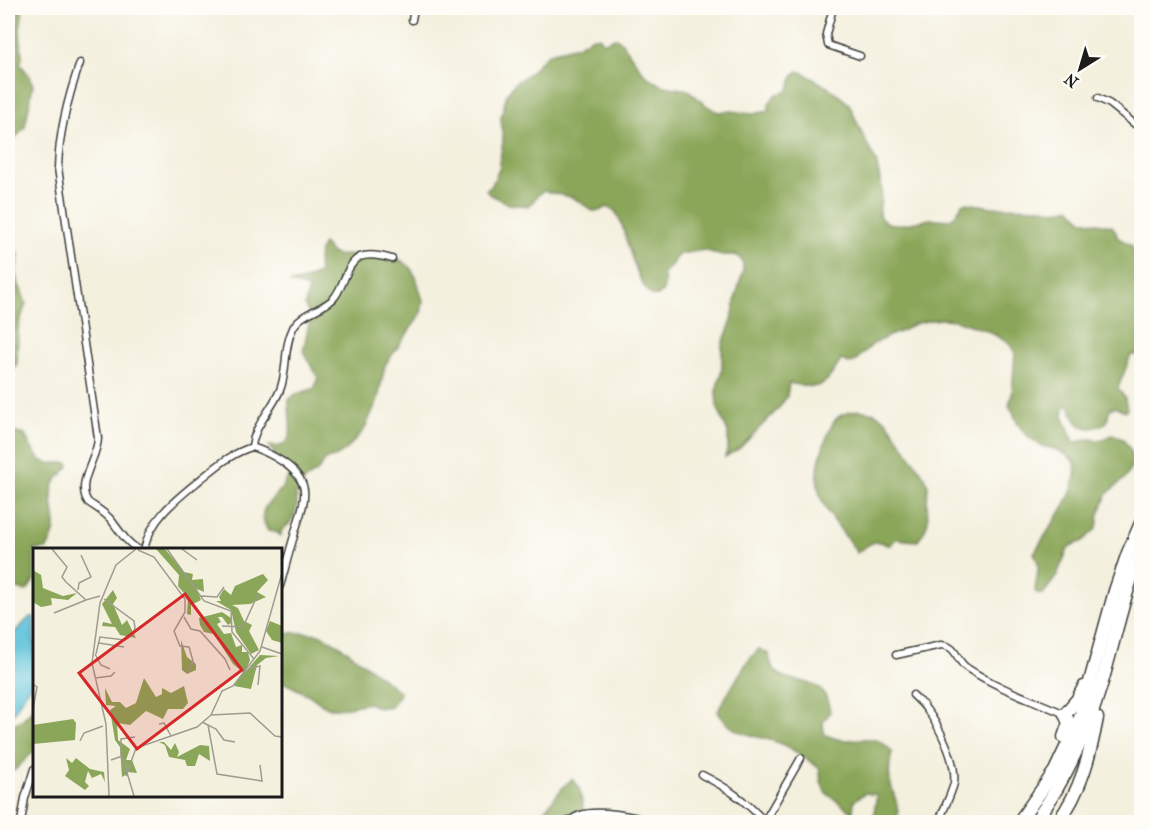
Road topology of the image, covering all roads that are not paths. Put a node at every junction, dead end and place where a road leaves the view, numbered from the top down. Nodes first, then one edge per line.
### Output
1 (414, 8) edge
2 (833, 8) edge
3 (1136, 8) edge
4 (1142, 9) edge
5 (412, 20) dead end
6 (860, 56) dead end
7 (80, 63) dead end
8 (1098, 98) dead end
9 (1142, 130) edge
10 (392, 258) dead end
11 (252, 447) junction
12 (1142, 521) edge
13 (137, 548) edge
14 (144, 548) edge
15 (1142, 550) edge
16 (1142, 563) edge
17 (1132, 575) junction
18 (282, 579) edge
19 (896, 655) dead end
20 (1095, 664) junction
21 (1102, 684) junction
22 (913, 695) dead end
23 (1065, 714) junction
24 (801, 758) dead end
25 (1054, 771) junction
26 (33, 772) edge
27 (702, 775) dead end
28 (21, 822) edge
29 (567, 822) edge
30 (652, 822) edge
31 (764, 822) edge
32 (939, 822) edge
33 (1019, 822) edge
34 (1035, 822) edge
35 (1058, 822) edge

1 - 5 street
2 - 6 street
3 - 4 street
7 - 13 street
8 - 9 street
10 - 11 street
11 - 14 street
11 - 18 street
12 - 20 highway
15 - 17 highway
16 - 17 highway
17 - 21 highway
19 - 23 street
20 - 23 highway
20 - 25 highway
21 - 34 highway
21 - 35 highway
22 - 32 street
23 - 25 highway
24 - 31 street
25 - 33 highway
26 - 28 street
27 - 31 street
29 - 30 street

